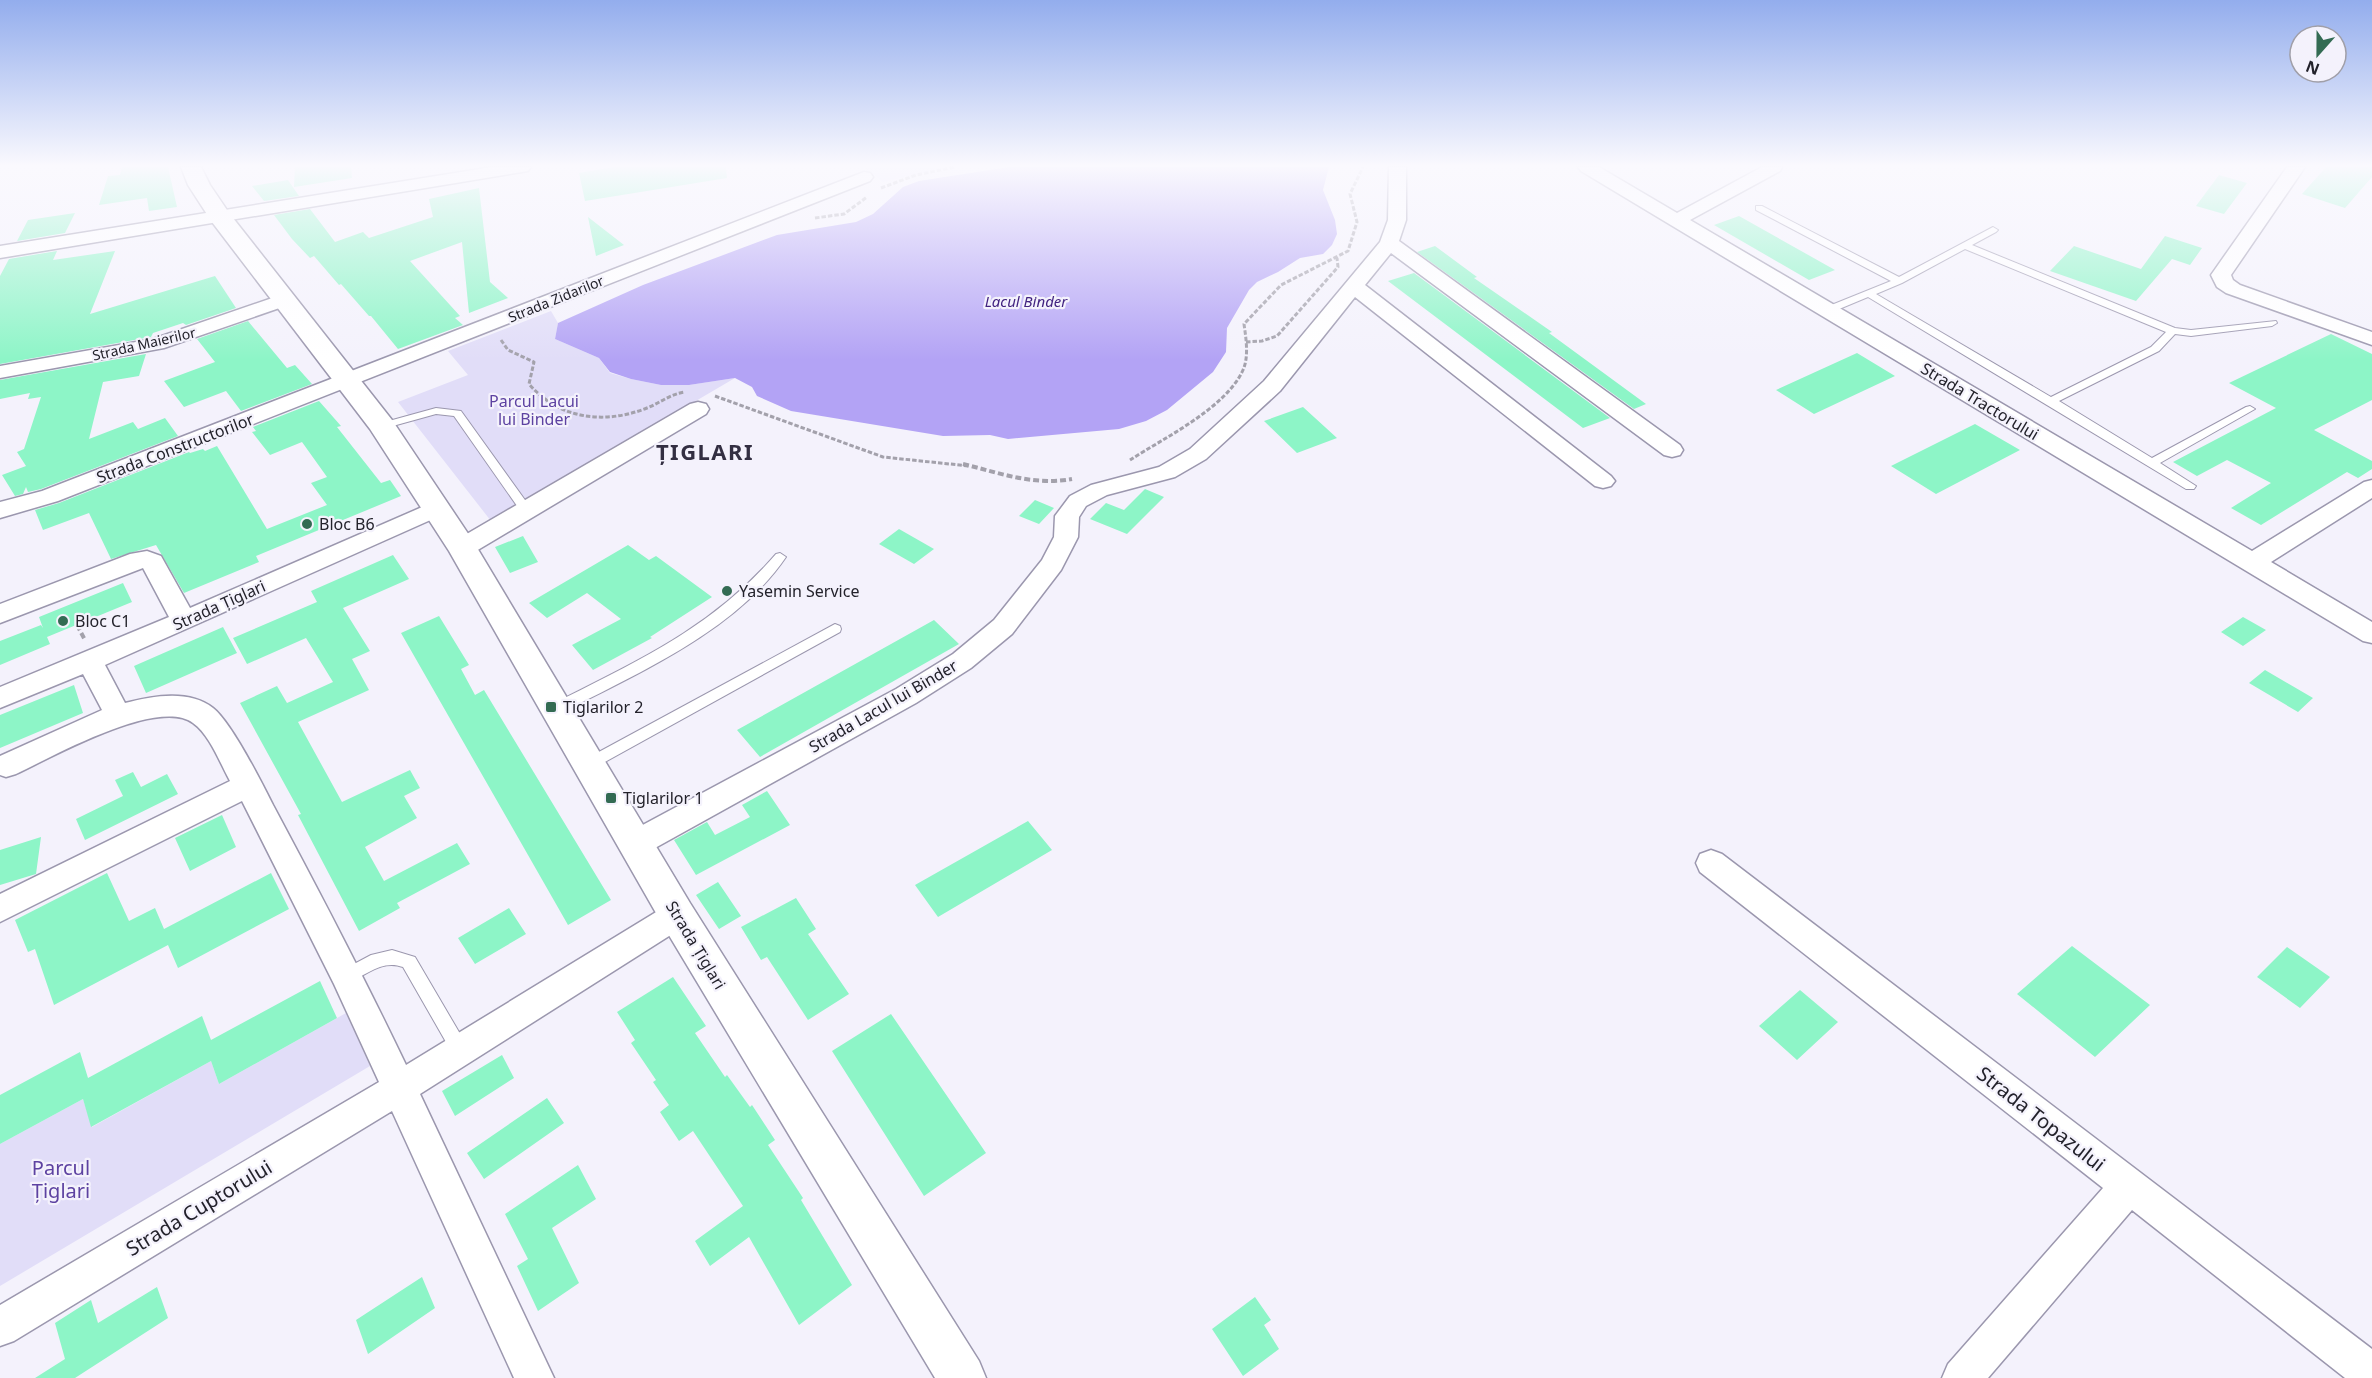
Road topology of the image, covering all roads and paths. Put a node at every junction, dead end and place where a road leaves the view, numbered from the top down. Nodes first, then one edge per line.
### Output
1 (130, 231) edge
2 (231, 231) edge
3 (753, 231) edge
4 (1355, 231) edge
5 (1393, 231) edge
6 (1696, 231) edge
7 (1804, 231) edge
8 (1991, 231) edge
9 (2251, 231) edge
10 (1389, 243) junction
11 (1965, 246) junction
12 (0, 252) edge
13 (1337, 258) junction
14 (1899, 281) junction
15 (1354, 286) junction
16 (1869, 294) junction
17 (284, 300) junction
18 (1828, 310) junction
19 (2272, 323) dead end
20 (2173, 331) junction
21 (504, 333) dead end
22 (2372, 339) edge
23 (1246, 342) junction
24 (0, 372) edge
25 (349, 381) junction
26 (700, 399) junction
27 (2051, 401) junction
28 (2250, 409) dead end
29 (382, 426) junction
30 (1672, 450) dead end
31 (1127, 462) dead end
32 (2151, 463) junction
33 (1081, 477) dead end
34 (1603, 481) dead end
35 (2190, 486) dead end
36 (2372, 486) edge
37 (436, 508) junction
38 (0, 510) edge
39 (526, 510) junction
40 (462, 548) junction
41 (780, 558) dead end
42 (2252, 563) junction
43 (0, 614) edge
44 (184, 621) junction
45 (835, 629) dead end
46 (2372, 634) edge
47 (90, 661) junction
48 (0, 698) edge
49 (556, 709) junction
50 (118, 715) junction
51 (589, 764) junction
52 (6, 766) dead end
53 (248, 785) junction
54 (636, 844) junction
55 (1711, 864) dead end
56 (0, 909) edge
57 (676, 915) junction
58 (347, 976) junction
59 (460, 1050) junction
60 (398, 1089) junction
61 (2129, 1186) junction
62 (0, 1327) edge
63 (2372, 1374) edge
64 (534, 1378) edge
65 (962, 1378) edge
66 (1962, 1378) edge

1 - 12 street
2 - 17 street, Strada Țiglari
3 - 25 street, Strada Zidarilor
4 - 13 path
5 - 10 street, Strada Lacul lui Binder
6 - 18 street, Strada Tractorului
7 - 14 lane
8 - 11 lane
9 - 22 street
10 - 15 street, Strada Lacul lui Binder
10 - 30 street
11 - 14 lane
11 - 20 lane
13 - 23 path
13 - 23 path
14 - 16 lane
15 - 34 street
15 - 54 street, Strada Lacul lui Binder
16 - 18 lane
16 - 27 lane
17 - 24 street, Strada Maierilor
17 - 25 street, Strada Țiglari
18 - 42 street, Strada Tractorului
19 - 20 lane
20 - 27 lane
21 - 26 path
23 - 31 path
25 - 29 street, Strada Țiglari
25 - 38 street, Strada Constructorilor
26 - 33 path
26 - 39 street
27 - 32 lane
28 - 32 lane
29 - 37 street, Strada Țiglari
29 - 39 lane
32 - 35 lane
36 - 42 street
37 - 40 street, Strada Țiglari
37 - 44 street, Strada Țiglari
39 - 40 street
40 - 49 street, Strada Țiglari
41 - 49 lane
42 - 46 street, Strada Tractorului
43 - 44 street
44 - 47 street, Strada Țiglari
45 - 51 lane
47 - 48 street, Strada Țiglari
47 - 50 street
49 - 51 street, Strada Țiglari
50 - 52 street
50 - 53 street
51 - 54 street, Strada Țiglari
53 - 56 street
53 - 58 street
54 - 57 street, Strada Țiglari
55 - 61 street, Strada Topazului
57 - 59 street, Strada Cuptorului
57 - 65 street, Strada Țiglari
58 - 59 lane
58 - 60 street
59 - 60 street, Strada Cuptorului
60 - 62 street, Strada Cuptorului
60 - 64 street
61 - 63 street, Strada Topazului
61 - 66 street

